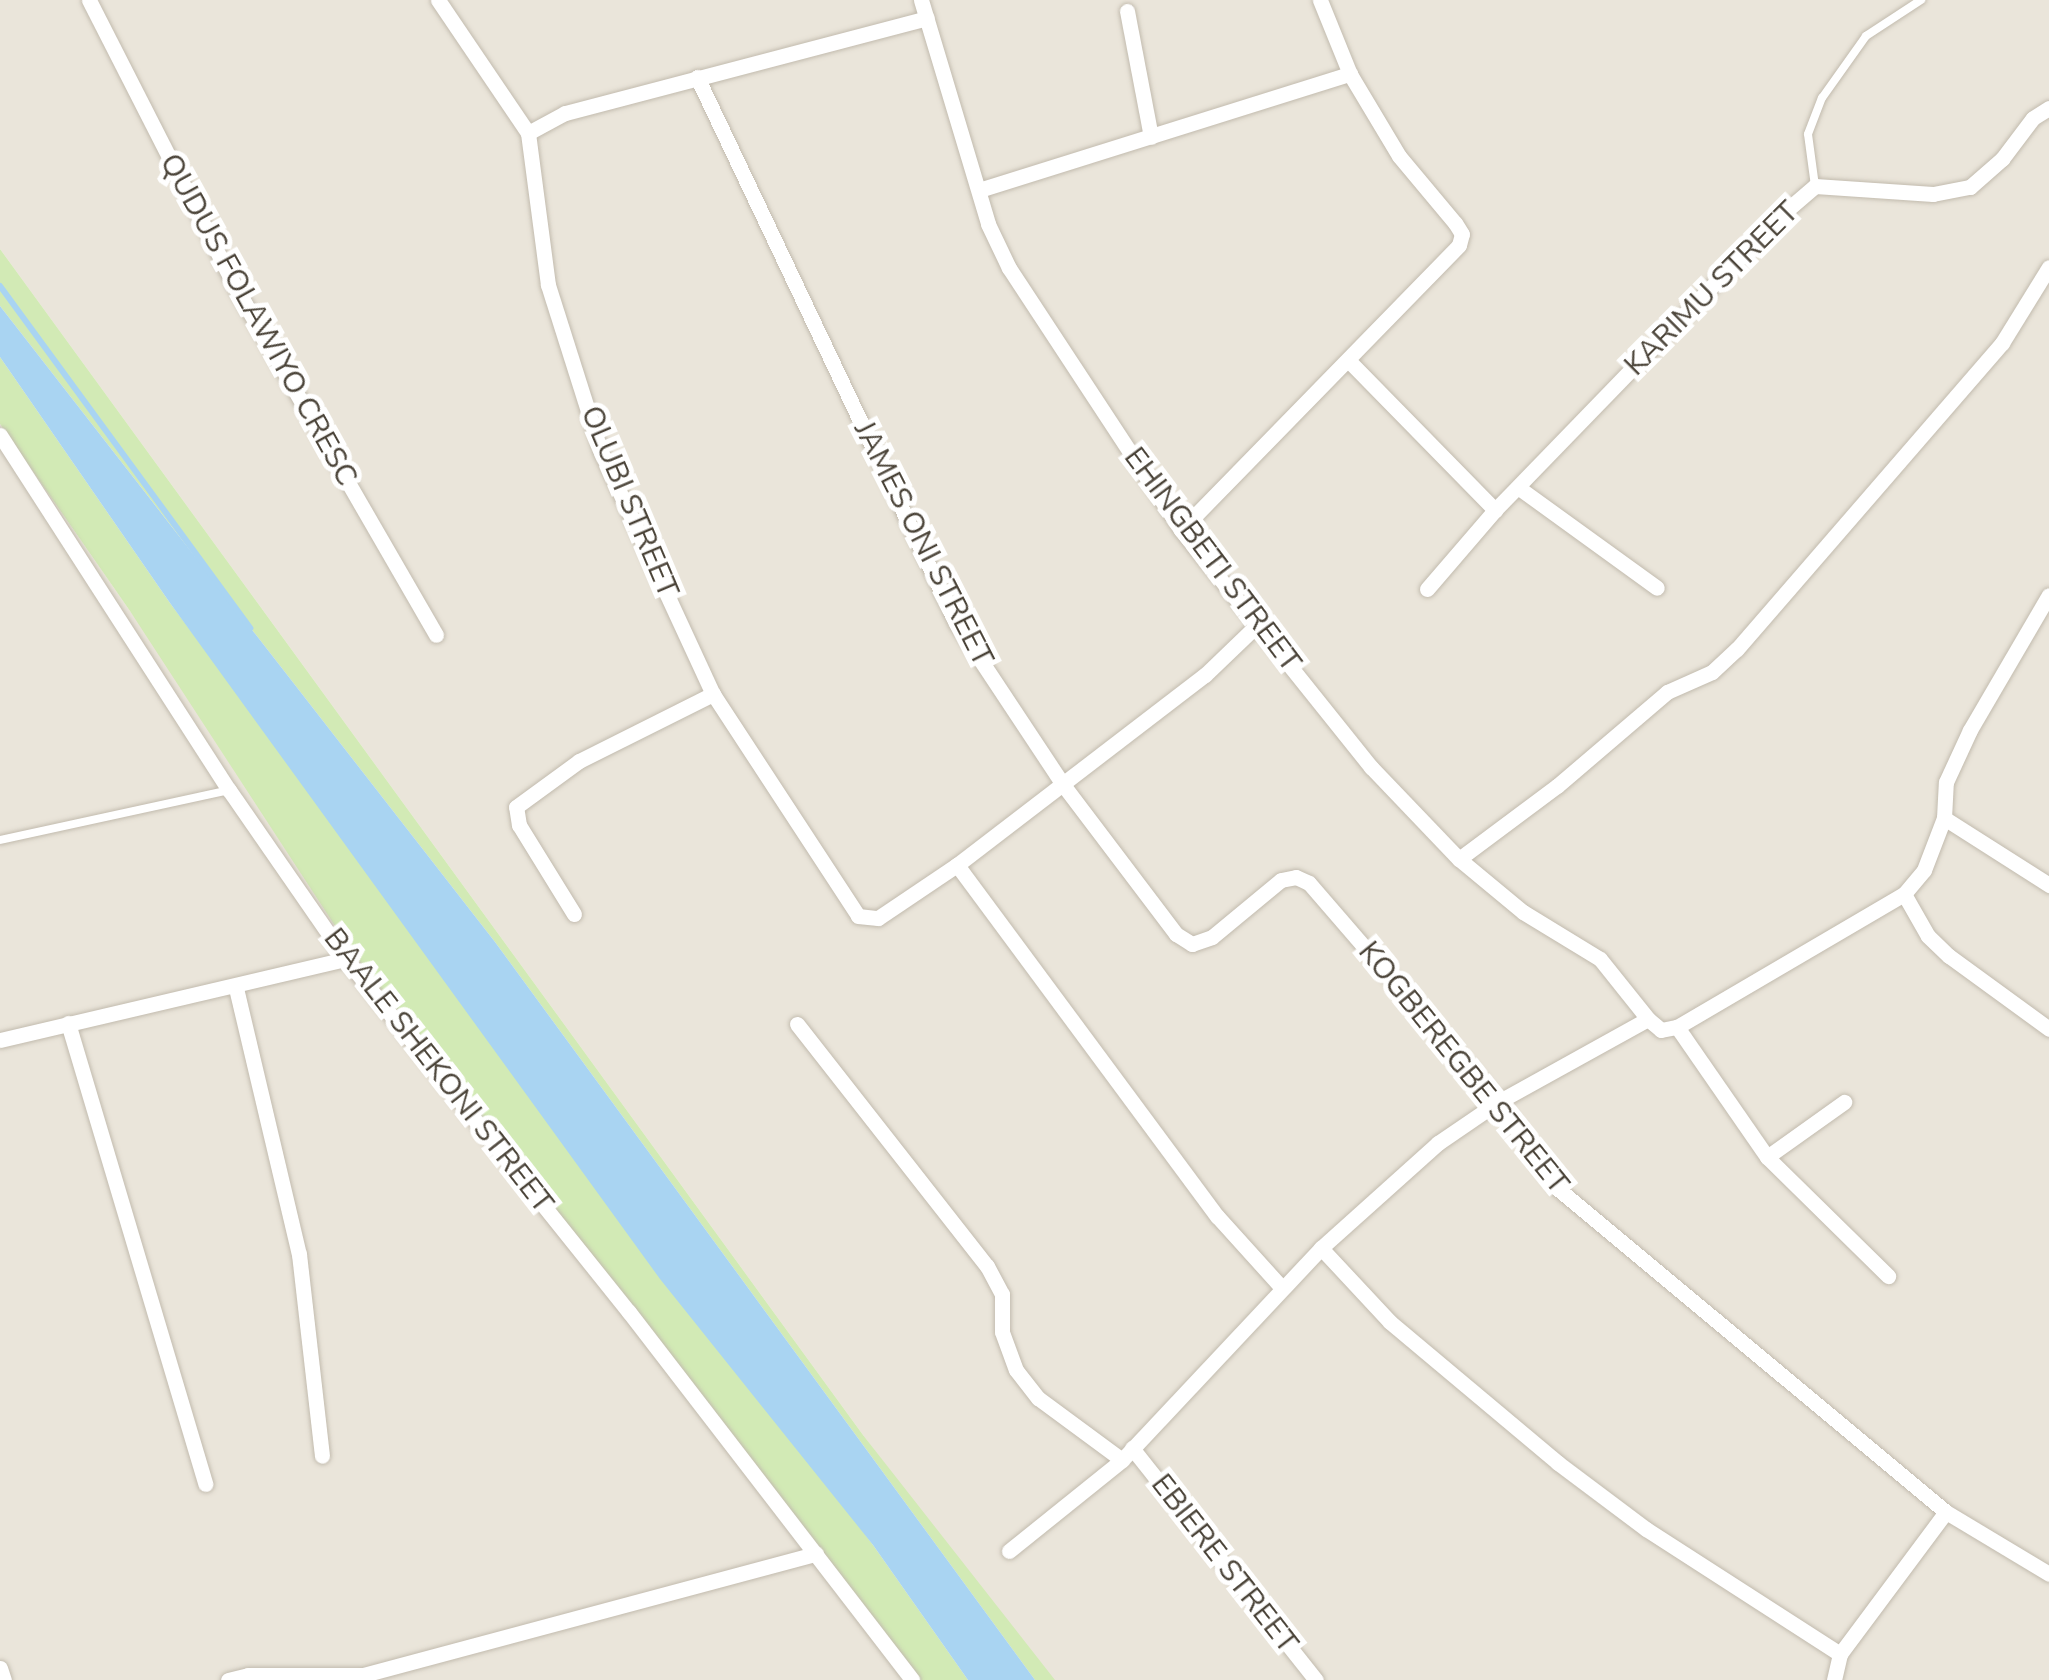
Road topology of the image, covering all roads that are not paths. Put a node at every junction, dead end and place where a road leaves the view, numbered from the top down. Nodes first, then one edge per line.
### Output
1 (89, 0) edge
2 (438, 0) edge
3 (922, 0) edge
4 (1320, 0) edge
5 (1921, 0) edge
6 (1127, 11) dead end
7 (926, 18) junction
8 (1350, 74) junction
9 (696, 77) junction
10 (2049, 108) edge
11 (528, 134) junction
12 (1151, 138) junction
13 (1815, 186) junction
14 (979, 190) junction
15 (2049, 267) edge
16 (1349, 361) junction
17 (0, 435) edge
18 (1519, 488) junction
19 (1495, 510) junction
20 (1181, 530) junction
21 (1657, 588) dead end
22 (1427, 590) dead end
23 (2049, 596) edge
24 (1258, 624) junction
25 (436, 635) dead end
26 (713, 694) junction
27 (1064, 786) junction
28 (229, 790) junction
29 (1944, 818) junction
30 (0, 840) edge
31 (1460, 859) junction
32 (958, 865) junction
33 (2049, 885) edge
34 (1904, 894) junction
35 (574, 914) dead end
36 (346, 959) junction
37 (236, 988) junction
38 (1648, 1020) junction
39 (68, 1023) junction
40 (796, 1024) dead end
41 (1677, 1027) junction
42 (2049, 1029) edge
43 (0, 1040) edge
44 (1498, 1102) junction
45 (1844, 1102) dead end
46 (1768, 1157) junction
47 (1321, 1248) junction
48 (1888, 1276) dead end
49 (1282, 1288) junction
50 (1127, 1454) junction
51 (322, 1456) dead end
52 (205, 1484) dead end
53 (1946, 1512) junction
54 (1009, 1551) dead end
55 (816, 1554) junction
56 (2049, 1574) edge
57 (1840, 1654) junction
58 (0, 1668) edge
59 (312, 1677) edge
60 (4, 1680) edge
61 (228, 1680) edge
62 (912, 1680) edge
63 (1316, 1680) edge
64 (1834, 1680) edge

1 - 25 street, QUDUS FOLAWIYO CRESC
2 - 11 street, OLUBI STREET
3 - 7 street, EHINGBETI STREET
4 - 8 street
5 - 13 lane
6 - 12 street
7 - 9 street
7 - 14 street, EHINGBETI STREET
8 - 12 street
8 - 16 street
9 - 11 street
9 - 27 street, JAMES ONI STREET
10 - 13 street, KARIMU STREET
11 - 26 street, OLUBI STREET
12 - 14 street
13 - 18 street, KARIMU STREET
14 - 20 street, EHINGBETI STREET
15 - 31 street
16 - 19 street
16 - 20 street
17 - 28 street, BAALE SHEKONI STREET
18 - 19 street, KARIMU STREET
18 - 21 street
19 - 22 street, KARIMU STREET
20 - 24 street, EHINGBETI STREET
23 - 29 street
24 - 27 street
24 - 31 street, EHINGBETI STREET
26 - 32 street, OLUBI STREET
26 - 35 street
27 - 32 street
27 - 44 street, KOGBEREGBE STREET
28 - 30 lane
28 - 36 street, BAALE SHEKONI STREET
29 - 33 street
29 - 34 street
31 - 38 street, EHINGBETI STREET
32 - 49 street
34 - 41 street
34 - 42 street
36 - 37 street
36 - 55 street, BAALE SHEKONI STREET
37 - 39 street
37 - 51 street
38 - 41 street
38 - 44 street
39 - 43 street
39 - 52 street
40 - 50 street, EBIERE STREET
41 - 46 street
44 - 47 street
44 - 53 street, KOGBEREGBE STREET
45 - 46 street
46 - 48 street
47 - 49 street
47 - 57 street
49 - 50 street
50 - 54 street
50 - 63 street, EBIERE STREET
53 - 56 street, KOGBEREGBE STREET
53 - 57 street
55 - 59 street
55 - 62 street, BAALE SHEKONI STREET
57 - 64 street
58 - 60 street
59 - 61 street

